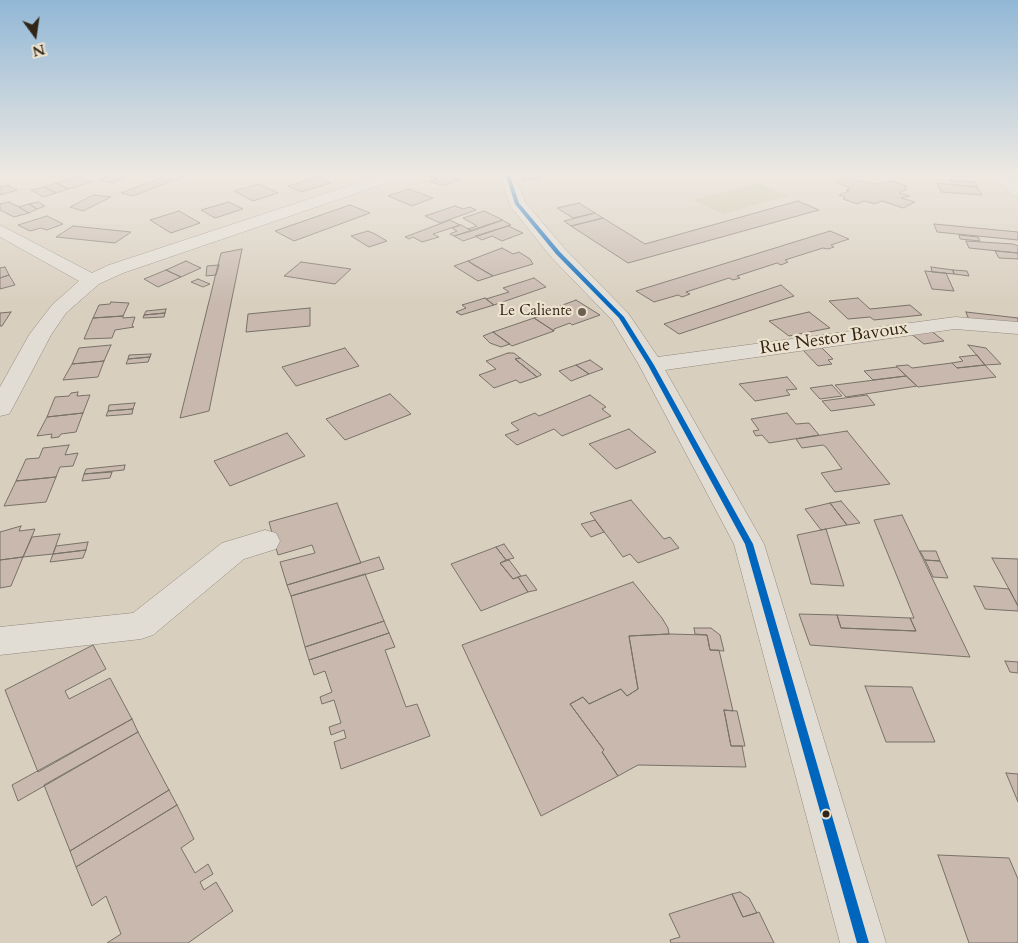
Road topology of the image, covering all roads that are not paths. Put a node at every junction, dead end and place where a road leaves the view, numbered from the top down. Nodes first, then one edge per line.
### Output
1 (271, 217) edge
2 (529, 217) edge
3 (0, 230) edge
4 (92, 280) junction
5 (1018, 328) edge
6 (651, 365) junction
7 (0, 409) edge
8 (265, 541) dead end
9 (0, 641) edge
10 (863, 943) edge

1 - 4 street
2 - 6 street
3 - 4 street
4 - 7 street
5 - 6 street, Rue Nestor Bavoux
6 - 10 street
8 - 9 street

